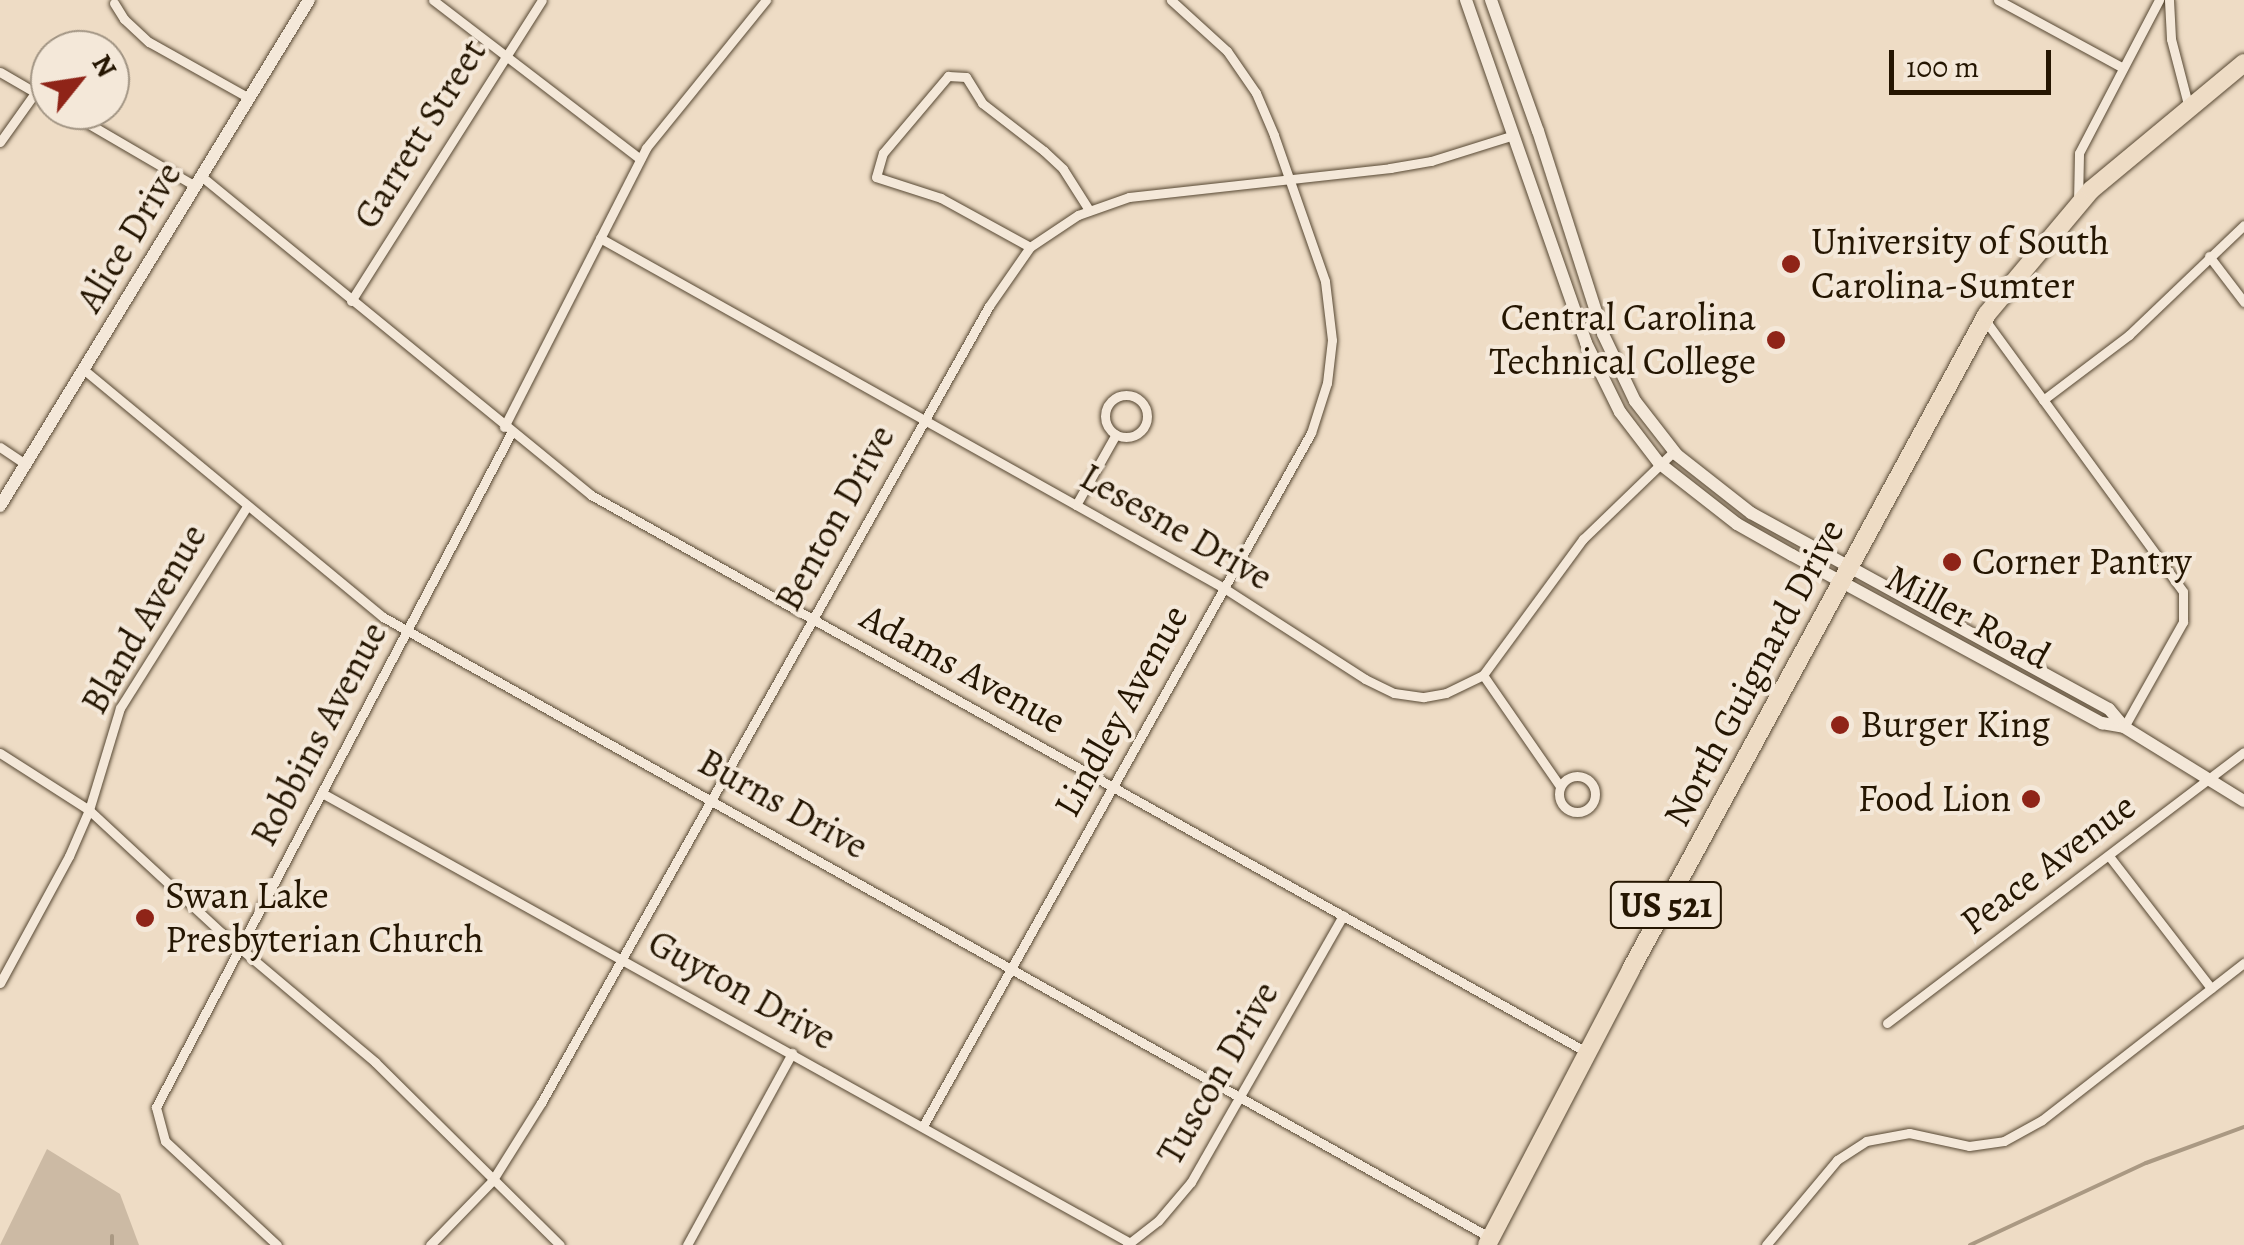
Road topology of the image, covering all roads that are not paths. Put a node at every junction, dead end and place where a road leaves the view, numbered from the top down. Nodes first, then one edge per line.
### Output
1 (309, 0) edge
2 (433, 0) edge
3 (542, 0) edge
4 (766, 0) edge
5 (1171, 0) edge
6 (1466, 0) edge
7 (1490, 0) edge
8 (1998, 0) edge
9 (2159, 0) edge
10 (2169, 0) edge
11 (114, 3) dead end
12 (504, 54) junction
13 (2244, 62) edge
14 (2123, 68) junction
15 (0, 72) edge
16 (30, 89) edge
17 (249, 98) junction
18 (30, 99) edge
19 (2189, 108) junction
20 (102, 130) edge
21 (1514, 135) junction
22 (0, 142) edge
23 (640, 159) junction
24 (1290, 179) junction
25 (198, 181) junction
26 (2084, 197) junction
27 (1089, 210) junction
28 (2244, 225) edge
29 (600, 238) junction
30 (1030, 247) junction
31 (2209, 256) junction
32 (351, 300) junction
33 (2244, 302) edge
34 (1984, 320) junction
35 (83, 370) junction
36 (2042, 400) junction
37 (924, 421) junction
38 (508, 430) junction
39 (1116, 434) junction
40 (0, 447) edge
41 (1674, 451) junction
42 (1659, 463) junction
43 (26, 464) junction
44 (1076, 504) junction
45 (0, 506) edge
46 (247, 506) junction
47 (1845, 575) junction
48 (1224, 588) junction
49 (812, 620) junction
50 (408, 631) junction
51 (1483, 674) junction
52 (2124, 726) junction
53 (2244, 752) edge
54 (0, 753) edge
55 (2210, 779) junction
56 (1113, 786) junction
57 (1560, 786) junction
58 (322, 793) junction
59 (712, 798) junction
60 (2244, 801) edge
61 (89, 810) junction
62 (2110, 856) junction
63 (1343, 915) junction
64 (242, 945) junction
65 (622, 958) junction
66 (2244, 963) edge
67 (1012, 967) junction
68 (0, 983) edge
69 (2211, 988) junction
70 (1888, 1023) dead end
71 (792, 1052) junction
72 (1588, 1053) junction
73 (1242, 1096) junction
74 (923, 1126) junction
75 (492, 1181) junction
76 (1489, 1241) edge
77 (1128, 1244) edge
78 (277, 1245) edge
79 (430, 1245) edge
80 (560, 1245) edge
81 (687, 1245) edge
82 (1766, 1245) edge

1 - 17 street, Alice Drive
2 - 12 street
3 - 12 street, Garrett Street
4 - 23 street, Robbins Avenue
5 - 24 street, Lindley Avenue
6 - 21 street, Miller Road
7 - 41 street, Miller Road
8 - 14 street
9 - 14 street
10 - 19 street
11 - 17 street
12 - 23 street
12 - 32 street, Garrett Street
13 - 19 highway, US 521
14 - 26 street
15 - 16 street
17 - 25 street, Alice Drive
18 - 22 street
19 - 26 highway, US 521
20 - 25 street, Adams Avenue
21 - 24 street, Benton Drive
21 - 42 street, Miller Road
23 - 29 street, Robbins Avenue
24 - 27 street, Benton Drive
24 - 48 street, Lindley Avenue
25 - 32 street, Adams Avenue
25 - 35 street, Alice Drive
26 - 34 highway, North Guignard Drive / US 521
27 - 30 street, Benton Drive
27 - 30 street
28 - 31 street
29 - 37 street, Lesesne Drive
29 - 38 street, Robbins Avenue
30 - 37 street, Benton Drive
31 - 33 street
31 - 36 street
32 - 38 street, Adams Avenue
34 - 36 street
34 - 47 highway, North Guignard Drive / US 521
35 - 43 street, Alice Drive
35 - 46 street, Burns Drive
36 - 52 street
37 - 44 street, Lesesne Drive
37 - 49 street, Benton Drive
38 - 49 street, Adams Avenue
38 - 50 street, Robbins Avenue
39 - 39 street
39 - 44 street
40 - 43 street
41 - 42 street, Lesesne Drive
41 - 47 street, Miller Road
42 - 47 street, Miller Road
42 - 51 street, Lesesne Drive
43 - 45 street, Alice Drive
44 - 48 street, Lesesne Drive
46 - 50 street, Burns Drive
46 - 61 street, Bland Avenue
47 - 52 street, Miller Road
47 - 72 highway, North Guignard Drive / US 521
48 - 51 street, Lesesne Drive
48 - 56 street, Lindley Avenue
49 - 56 street, Adams Avenue
49 - 59 street, Benton Drive
50 - 58 street, Robbins Avenue
50 - 59 street, Burns Drive
51 - 57 street
52 - 55 street, Miller Road
53 - 55 street, Peace Avenue
54 - 61 street
55 - 60 street, Miller Road
55 - 62 street, Peace Avenue
56 - 63 street, Adams Avenue
56 - 67 street, Lindley Avenue
57 - 57 street
58 - 64 street, Robbins Avenue
58 - 65 street, Guyton Drive
59 - 65 street, Benton Drive
59 - 67 street, Burns Drive
61 - 64 street
61 - 68 street, Bland Avenue
62 - 69 street
62 - 70 street, Peace Avenue
63 - 72 street, Adams Avenue
63 - 73 street, Tuscon Drive
64 - 75 street
64 - 78 street, Robbins Avenue
65 - 71 street, Guyton Drive
65 - 75 street, Benton Drive
66 - 69 street
67 - 73 street, Burns Drive
67 - 74 street, Lindley Avenue
69 - 82 street
71 - 74 street, Guyton Drive
71 - 81 street
72 - 76 highway, North Guignard Drive / US 521
73 - 76 street, Burns Drive
73 - 77 street, Tuscon Drive
74 - 77 street, Guyton Drive
75 - 79 street, Benton Drive
75 - 80 street

